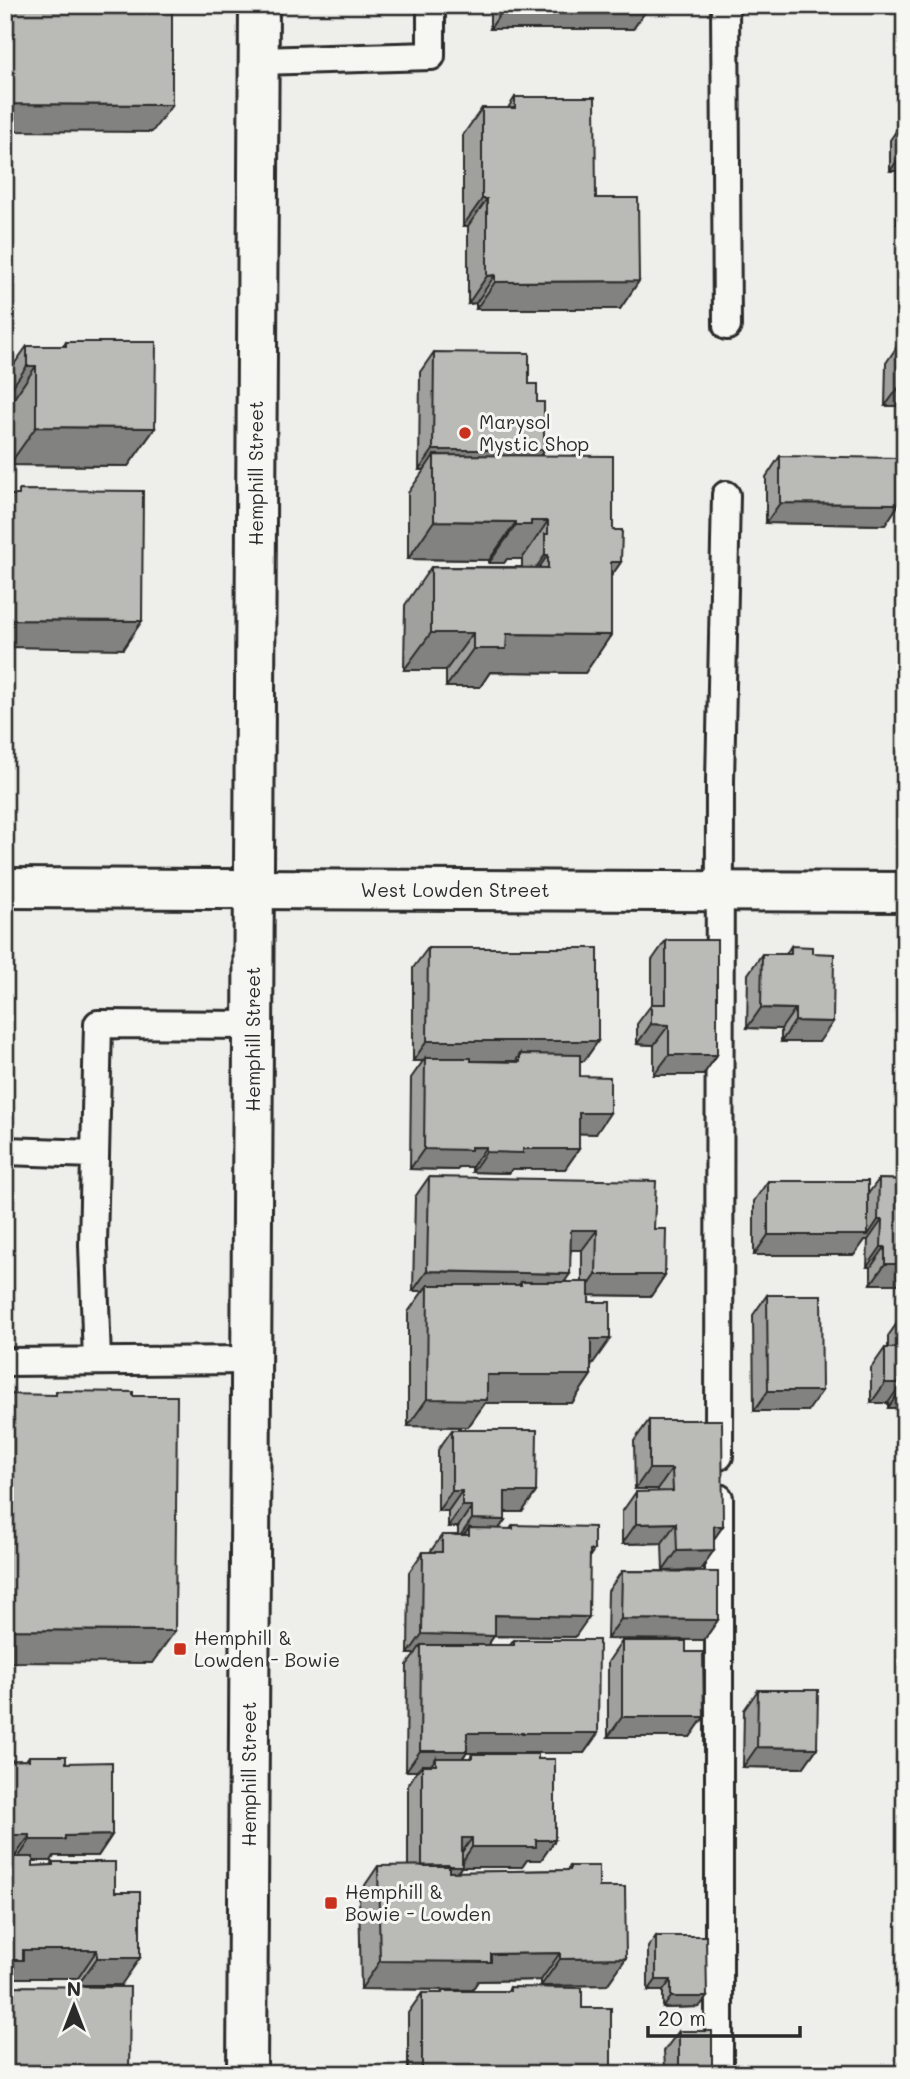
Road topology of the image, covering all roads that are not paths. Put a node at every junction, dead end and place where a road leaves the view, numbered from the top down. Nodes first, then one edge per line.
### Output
1 (259, 5) edge
2 (431, 5) edge
3 (725, 5) edge
4 (259, 61) junction
5 (727, 326) dead end
6 (726, 495) dead end
7 (5, 888) edge
8 (254, 889) junction
9 (719, 891) junction
10 (905, 892) edge
11 (253, 1025) junction
12 (5, 1151) edge
13 (95, 1154) junction
14 (251, 1360) junction
15 (97, 1361) junction
16 (5, 1362) edge
17 (247, 2074) edge
18 (719, 2074) edge

1 - 4 main road, Hemphill Street
2 - 4 lane
3 - 5 lane
4 - 8 main road, Hemphill Street
6 - 9 lane
7 - 8 main road, West Lowden Street
8 - 9 main road, West Lowden Street
8 - 11 main road, Hemphill Street
9 - 10 main road, West Lowden Street
9 - 18 lane
11 - 13 lane
11 - 14 main road, Hemphill Street
12 - 13 lane
13 - 15 lane
14 - 15 lane
14 - 17 main road, Hemphill Street
15 - 16 lane

